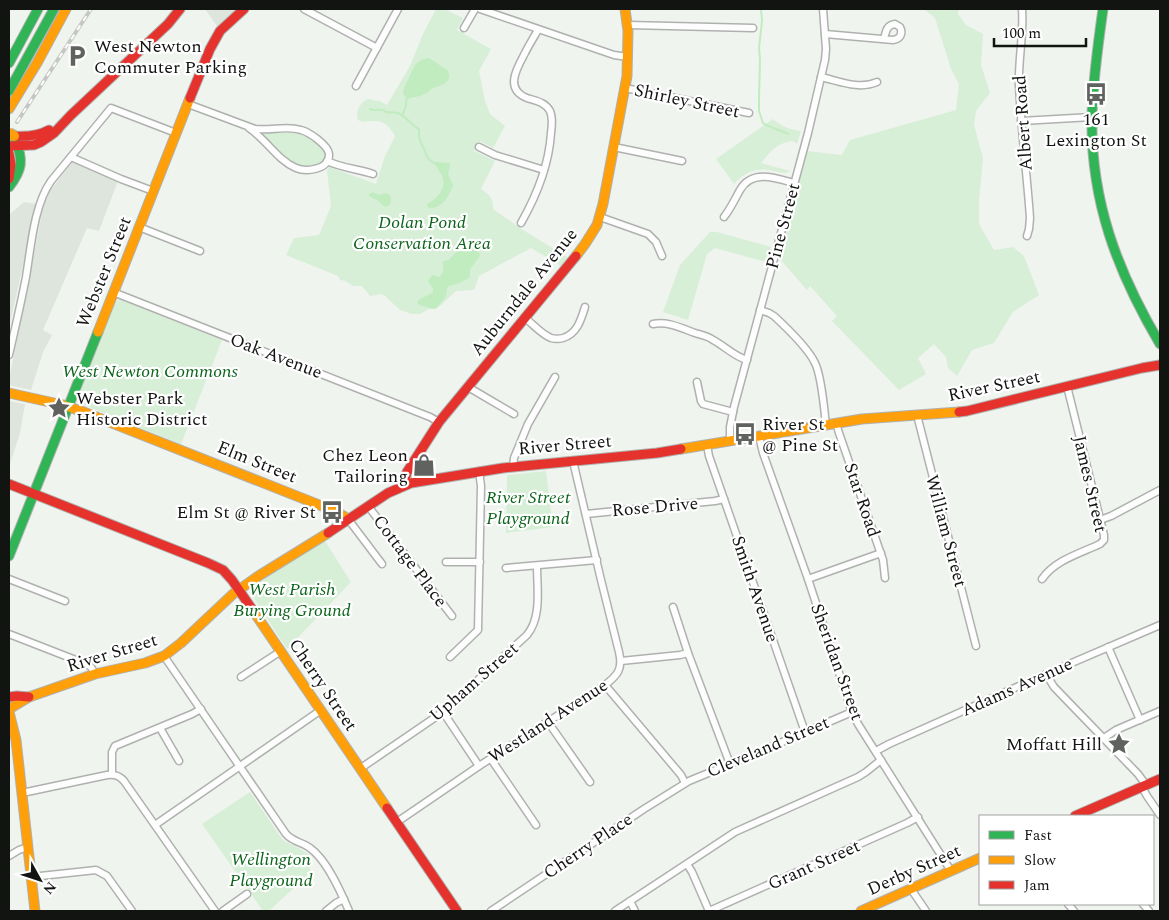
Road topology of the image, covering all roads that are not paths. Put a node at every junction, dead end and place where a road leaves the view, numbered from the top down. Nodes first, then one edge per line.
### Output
1 (38, 9) edge
2 (54, 9) edge
3 (66, 9) edge
4 (180, 9) edge
5 (244, 9) edge
6 (304, 9) edge
7 (398, 9) edge
8 (475, 9) edge
9 (480, 9) edge
10 (626, 9) edge
11 (823, 9) edge
12 (1022, 9) edge
13 (1103, 9) edge
14 (628, 24) junction
15 (464, 28) dead end
16 (753, 28) dead end
17 (538, 30) junction
18 (825, 34) junction
19 (884, 39) junction
20 (377, 48) junction
21 (628, 57) junction
22 (9, 64) edge
23 (821, 77) junction
24 (876, 82) dead end
25 (356, 86) dead end
26 (625, 88) junction
27 (9, 91) edge
28 (188, 104) junction
29 (9, 109) edge
30 (749, 113) dead end
31 (1092, 116) junction
32 (1021, 121) junction
33 (249, 128) junction
34 (176, 134) junction
35 (12, 140) edge
36 (614, 147) junction
37 (479, 148) dead end
38 (9, 153) edge
39 (71, 157) junction
40 (328, 160) junction
41 (682, 161) dead end
42 (544, 170) junction
43 (373, 174) dead end
44 (9, 179) edge
45 (794, 183) junction
46 (9, 187) edge
47 (154, 191) junction
48 (600, 217) junction
49 (724, 217) dead end
50 (521, 223) dead end
51 (139, 227) junction
52 (1027, 236) dead end
53 (200, 251) dead end
54 (662, 256) dead end
55 (113, 292) junction
56 (585, 307) dead end
57 (760, 310) junction
58 (525, 318) junction
59 (653, 324) dead end
60 (1160, 344) edge
61 (9, 355) edge
62 (747, 360) junction
63 (1160, 365) edge
64 (555, 377) dead end
65 (697, 382) dead end
66 (1067, 386) junction
67 (468, 387) junction
68 (9, 393) edge
69 (68, 406) junction
70 (733, 412) junction
71 (514, 414) dead end
72 (917, 415) junction
73 (439, 422) junction
74 (831, 424) junction
75 (759, 436) junction
76 (730, 441) junction
77 (707, 445) junction
78 (573, 461) junction
79 (513, 467) junction
80 (479, 471) junction
81 (9, 484) edge
82 (407, 484) junction
83 (1160, 490) edge
84 (34, 493) junction
85 (724, 499) junction
86 (368, 506) junction
87 (586, 514) junction
88 (348, 520) junction
89 (1100, 520) junction
90 (881, 553) junction
91 (9, 556) edge
92 (597, 560) junction
93 (446, 562) dead end
94 (480, 562) junction
95 (382, 564) dead end
96 (537, 566) junction
97 (506, 568) dead end
98 (885, 578) dead end
99 (1042, 578) dead end
100 (9, 579) edge
101 (808, 579) junction
102 (239, 590) junction
103 (65, 601) dead end
104 (673, 607) dead end
105 (452, 616) dead end
106 (1160, 625) edge
107 (9, 634) edge
108 (976, 646) dead end
109 (1108, 647) junction
110 (281, 651) junction
111 (688, 653) junction
112 (164, 656) junction
113 (450, 657) dead end
114 (621, 661) junction
115 (95, 674) junction
116 (1046, 674) junction
117 (241, 677) dead end
118 (605, 684) junction
119 (9, 697) edge
120 (29, 698) junction
121 (201, 709) junction
122 (9, 710) edge
123 (321, 710) junction
124 (1160, 711) edge
125 (443, 712) junction
126 (852, 712) junction
127 (1140, 720) junction
128 (548, 722) junction
129 (160, 728) junction
130 (806, 732) junction
131 (1104, 738) junction
132 (876, 751) junction
133 (491, 759) junction
134 (881, 760) junction
135 (179, 761) dead end
136 (730, 764) junction
137 (480, 766) junction
138 (240, 767) junction
139 (360, 768) junction
140 (112, 774) junction
141 (1160, 779) edge
142 (590, 782) dead end
143 (685, 783) junction
144 (1144, 786) junction
145 (22, 793) junction
146 (1079, 815) edge
147 (1160, 815) edge
148 (918, 817) junction
149 (397, 822) junction
150 (155, 825) junction
151 (536, 825) dead end
152 (28, 847) junction
153 (9, 856) edge
154 (979, 858) edge
155 (686, 864) junction
156 (951, 871) junction
157 (31, 877) junction
158 (911, 889) junction
159 (247, 894) dead end
160 (344, 899) junction
161 (630, 901) junction
162 (35, 911) edge
163 (132, 911) edge
164 (214, 911) edge
165 (223, 911) edge
166 (326, 911) edge
167 (349, 911) edge
168 (457, 911) edge
169 (491, 911) edge
170 (615, 911) edge
171 (635, 911) edge
172 (709, 911) edge
173 (862, 911) edge
174 (926, 911) edge

1 - 22 main road
2 - 27 main road
3 - 29 main road
4 - 35 main road
5 - 28 main road, Webster Street
6 - 20 street
7 - 20 street
8 - 15 street
9 - 17 street
10 - 14 main road, Auburndale Avenue
11 - 18 street, Pine Street
12 - 32 street, Albert Road
13 - 31 main road
14 - 16 street
14 - 21 main road, Auburndale Avenue
17 - 21 street
17 - 42 street
18 - 19 street
18 - 23 street, Pine Street
19 - 19 street
20 - 25 street
21 - 26 main road, Auburndale Avenue
23 - 24 street
23 - 45 street, Pine Street
26 - 30 street, Shirley Street
26 - 36 main road, Auburndale Avenue
28 - 33 street
28 - 34 main road, Webster Street
31 - 32 street
31 - 60 main road
32 - 52 street, Albert Road
33 - 40 street
33 - 40 street
34 - 39 street
34 - 47 main road, Webster Street
35 - 46 main road
36 - 41 street
36 - 48 main road, Auburndale Avenue
37 - 42 street
38 - 44 main road
39 - 47 street
39 - 61 street
40 - 43 street
42 - 50 street
45 - 49 street
45 - 57 street, Pine Street
47 - 51 main road, Webster Street
48 - 54 street
48 - 58 main road, Auburndale Avenue
51 - 53 street
51 - 55 main road, Webster Street
55 - 69 main road, Webster Street
55 - 73 street, Oak Avenue
56 - 58 street
57 - 62 street, Pine Street
57 - 74 street, Star Road
58 - 67 main road, Auburndale Avenue
59 - 62 street
62 - 70 street, Pine Street
63 - 66 main road, River Street
64 - 79 street
65 - 70 street
66 - 72 main road, River Street
66 - 89 street, James Street
67 - 71 street
67 - 73 main road, Auburndale Avenue
68 - 69 main road, Elm Street
69 - 84 main road, Webster Street
69 - 88 main road, Elm Street
70 - 76 street, Pine Street
72 - 74 main road, River Street
72 - 108 street, William Street
73 - 82 main road, Auburndale Avenue
74 - 75 main road, River Street
74 - 90 street, Star Road
75 - 76 main road, River Street
75 - 101 street, Sheridan Street
76 - 77 main road, River Street
77 - 78 main road, River Street
77 - 85 street, Smith Avenue
78 - 79 main road, River Street
78 - 87 street, Westland Avenue
79 - 80 main road, River Street
80 - 82 main road, River Street
80 - 94 street
81 - 84 main road, Cherry Street
82 - 86 main road, River Street
83 - 89 street
84 - 91 main road, Webster Street
84 - 102 main road, Cherry Street
85 - 87 street, Rose Drive
85 - 130 street, Smith Avenue
86 - 88 main road, River Street
86 - 105 street, Cottage Place
87 - 92 street, Westland Avenue
88 - 95 street
88 - 102 main road, River Street
89 - 99 street, James Street
90 - 98 street, Star Road
90 - 101 street
92 - 96 street
92 - 114 street, Westland Avenue
93 - 94 street
94 - 113 street
96 - 97 street
96 - 125 street, Upham Street
100 - 103 street
101 - 126 street, Sheridan Street
102 - 110 main road, Cherry Street
102 - 112 main road, River Street
104 - 111 street
106 - 109 street, Adams Avenue
107 - 115 street
109 - 116 street, Adams Avenue
109 - 127 street
110 - 117 street
110 - 123 main road, Cherry Street
111 - 114 street
111 - 136 street
112 - 115 main road, River Street
112 - 121 street
114 - 118 street, Westland Avenue
115 - 120 main road, River Street
116 - 131 street
116 - 132 street, Adams Avenue
118 - 128 street, Westland Avenue
118 - 143 street
119 - 120 main road, River Street
120 - 122 main road, River Street
121 - 129 street
121 - 138 street
122 - 145 main road
123 - 138 street
123 - 139 main road, Cherry Street
124 - 127 street
125 - 137 street
125 - 139 street, Upham Street
126 - 130 street, Cleveland Street
126 - 132 street, Sheridan Street
127 - 131 street
128 - 133 street, Westland Avenue
128 - 142 street
129 - 135 street
129 - 140 street
130 - 136 street, Cleveland Street
131 - 144 street
132 - 134 street, Sheridan Street
133 - 137 street, Westland Avenue
133 - 151 street
134 - 148 street, Sheridan Street
134 - 155 street
136 - 143 street, Cleveland Street
137 - 149 street, Westland Avenue
138 - 150 street
138 - 160 street
139 - 149 main road, Cherry Street
140 - 145 street
140 - 150 street
141 - 144 main road
143 - 169 street, Cherry Place
144 - 146 main road
144 - 147 street
145 - 152 main road
148 - 156 street, Sheridan Street
148 - 172 street, Grant Street
149 - 168 main road, Cherry Street
150 - 164 street
152 - 153 street
152 - 157 main road
154 - 156 main road, Derby Street
155 - 161 street
155 - 172 street
156 - 158 main road, Derby Street
157 - 162 main road
157 - 163 street
158 - 173 main road, Derby Street
158 - 174 street
159 - 165 street
160 - 166 street
160 - 167 street
161 - 170 street
161 - 171 street

